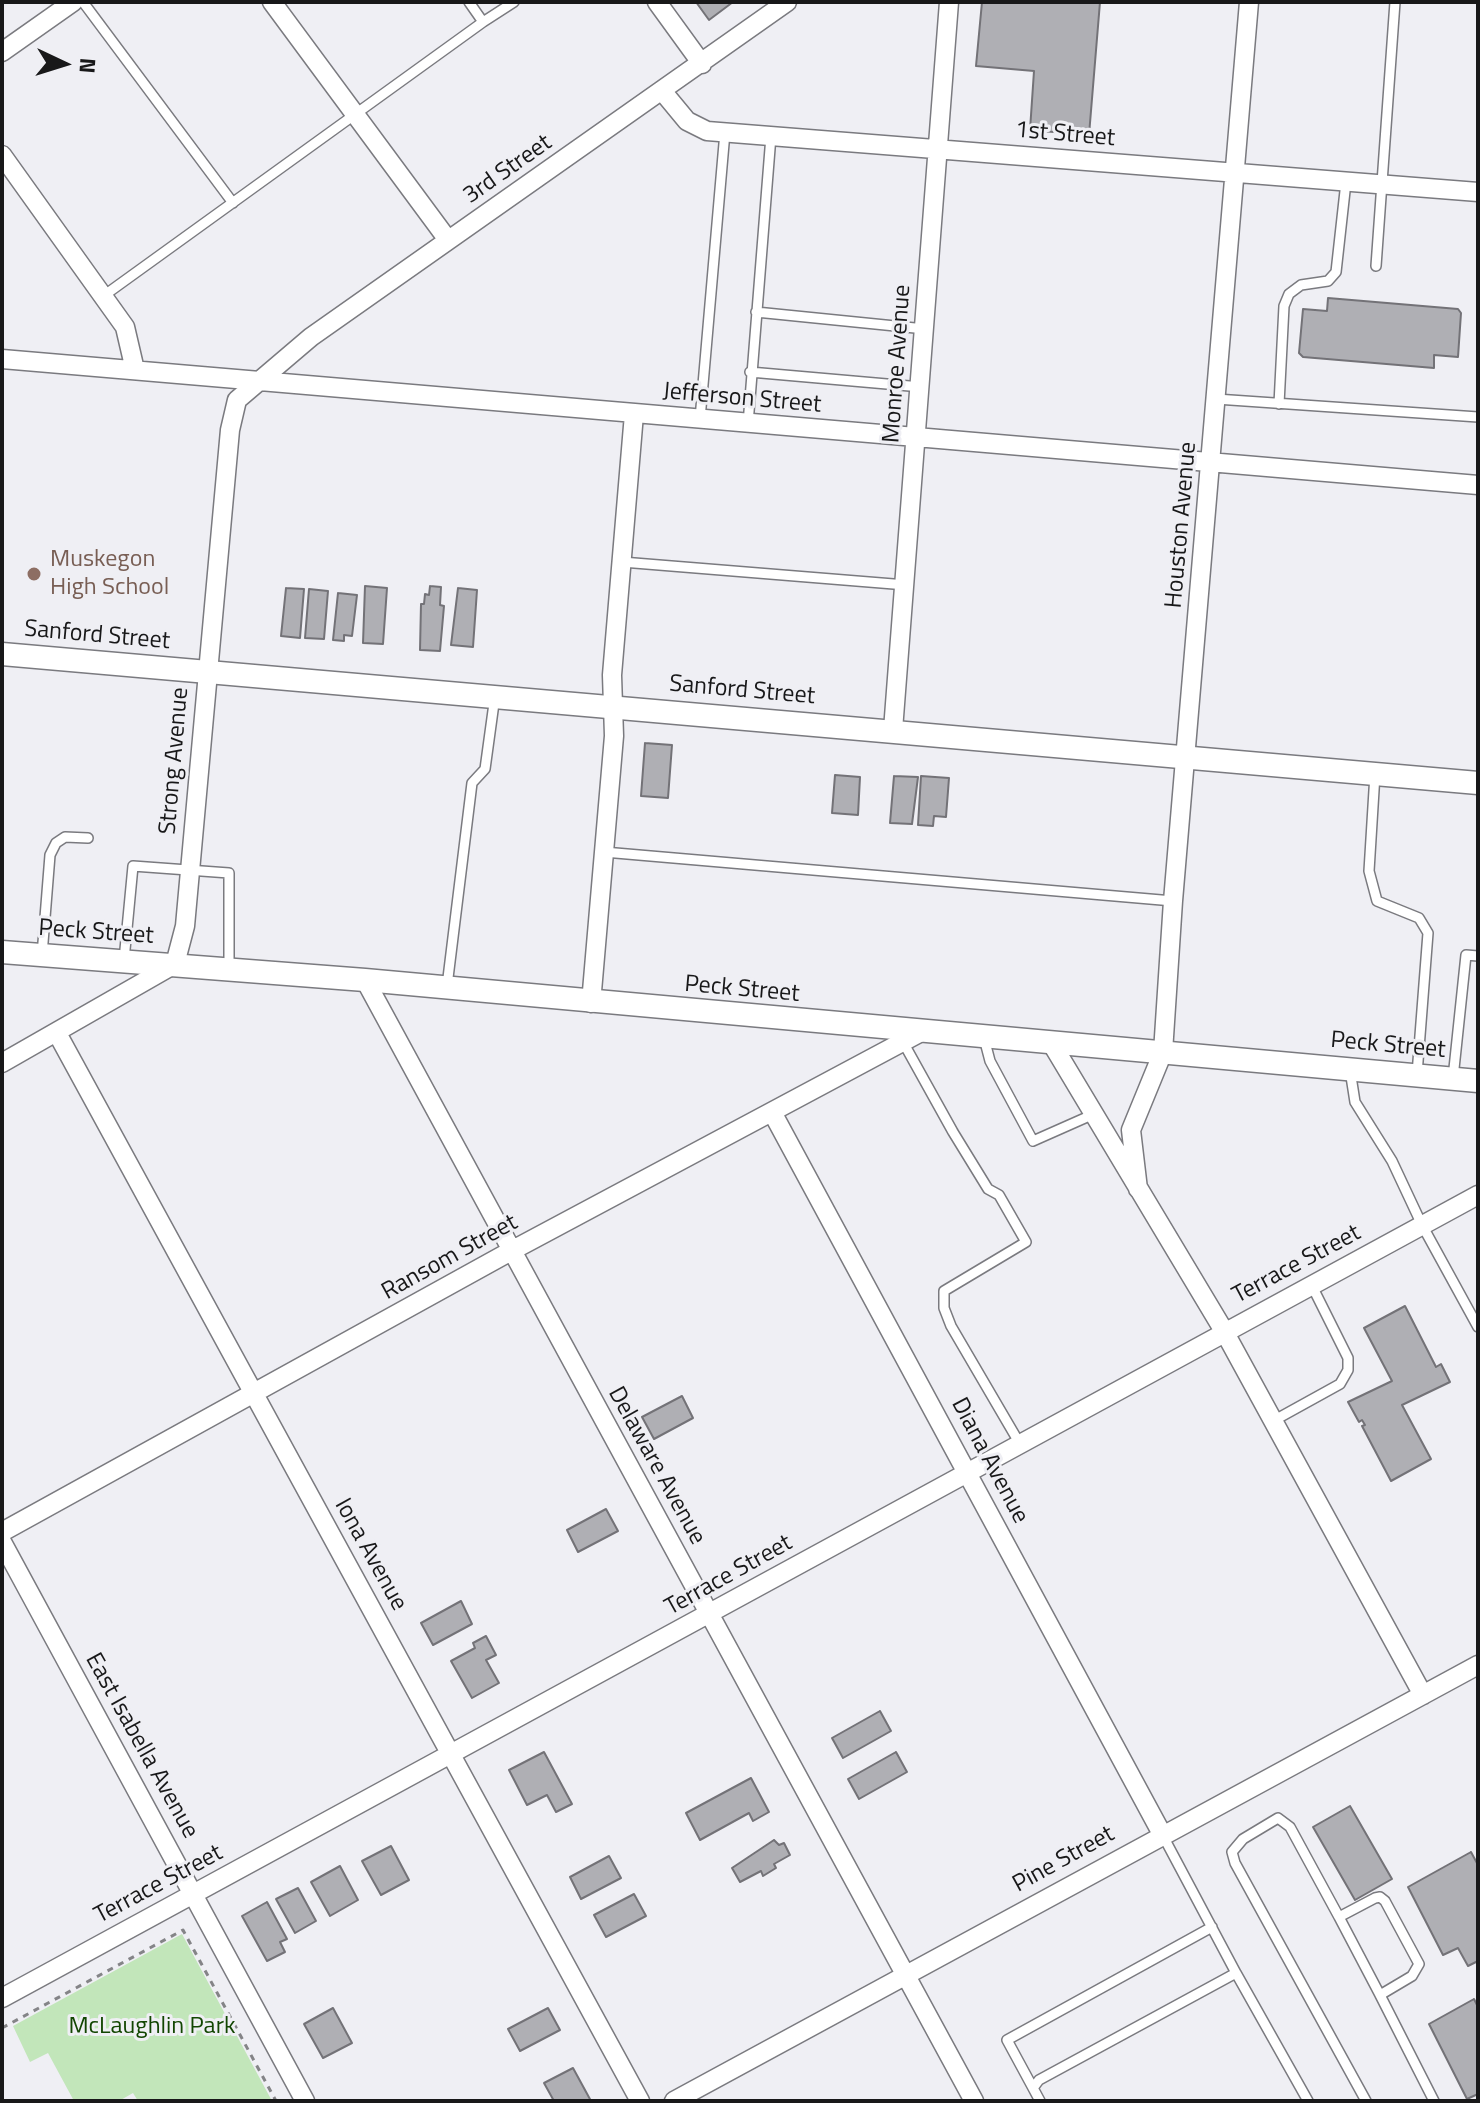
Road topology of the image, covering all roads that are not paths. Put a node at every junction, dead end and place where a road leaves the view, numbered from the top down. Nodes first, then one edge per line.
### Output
1 (73, 2) edge
2 (83, 2) edge
3 (272, 2) edge
4 (469, 2) edge
5 (514, 2) edge
6 (657, 2) edge
7 (787, 2) edge
8 (949, 2) edge
9 (1249, 2) edge
10 (1395, 2) edge
11 (483, 22) junction
12 (2, 52) edge
13 (702, 64) junction
14 (663, 92) junction
15 (355, 115) junction
16 (725, 132) junction
17 (771, 136) junction
18 (938, 148) junction
19 (2, 155) edge
20 (1234, 173) junction
21 (1346, 181) junction
22 (1382, 184) junction
23 (1478, 192) edge
24 (233, 203) junction
25 (448, 240) junction
26 (1376, 266) dead end
27 (102, 297) junction
28 (756, 312) junction
29 (925, 329) junction
30 (2, 359) edge
31 (135, 370) junction
32 (750, 372) junction
33 (259, 380) junction
34 (921, 387) junction
35 (1216, 399) junction
36 (1279, 404) junction
37 (634, 414) junction
38 (1478, 417) edge
39 (700, 419) junction
40 (748, 424) junction
41 (917, 438) junction
42 (1211, 463) junction
43 (1478, 485) edge
44 (622, 562) junction
45 (906, 585) junction
46 (2, 654) edge
47 (207, 672) junction
48 (495, 696) junction
49 (612, 706) junction
50 (893, 730) junction
51 (1186, 757) junction
52 (1478, 772) edge
53 (1375, 774) junction
54 (1478, 783) edge
55 (88, 838) dead end
56 (604, 852) junction
57 (189, 871) junction
58 (1173, 901) junction
59 (2, 952) edge
60 (42, 955) junction
61 (1478, 956) edge
62 (124, 963) junction
63 (175, 964) junction
64 (229, 968) junction
65 (365, 980) junction
66 (447, 987) junction
67 (591, 1003) junction
68 (923, 1031) junction
69 (57, 1033) junction
70 (984, 1038) junction
71 (903, 1042) junction
72 (1052, 1044) junction
73 (1163, 1052) junction
74 (2, 1063) edge
75 (1350, 1069) junction
76 (1417, 1075) junction
77 (1453, 1078) junction
78 (1478, 1081) edge
79 (772, 1112) junction
80 (1094, 1114) junction
81 (1138, 1189) junction
82 (1478, 1195) edge
83 (1422, 1225) junction
84 (511, 1251) junction
85 (1311, 1284) junction
86 (1478, 1327) edge
87 (1224, 1331) junction
88 (255, 1393) junction
89 (1273, 1421) junction
90 (1020, 1444) junction
91 (969, 1473) junction
92 (2, 1532) edge
93 (2, 1542) edge
94 (710, 1614) junction
95 (1478, 1665) edge
96 (1423, 1695) junction
97 (451, 1754) junction
98 (1162, 1834) junction
99 (193, 1894) junction
100 (1339, 1917) junction
101 (1212, 1927) junction
102 (1236, 1973) junction
103 (906, 1974) junction
104 (1380, 1995) junction
105 (2, 1998) edge
106 (1033, 2088) junction
107 (305, 2101) edge
108 (640, 2101) edge
109 (674, 2101) edge
110 (974, 2101) edge
111 (1040, 2101) edge
112 (1308, 2101) edge
113 (1366, 2101) edge
114 (1434, 2101) edge

1 - 12 street
2 - 24 lane
3 - 15 street
4 - 11 lane
5 - 11 lane
6 - 13 street
7 - 13 street, 3rd Street
8 - 18 street, Monroe Avenue
9 - 20 street, Houston Avenue
10 - 22 lane
11 - 15 lane
13 - 14 street, 3rd Street
14 - 16 street, 1st Street
14 - 25 street, 3rd Street
15 - 24 lane
15 - 25 street
16 - 17 street, 1st Street
16 - 39 lane
17 - 18 street, 1st Street
17 - 28 lane
18 - 20 street, 1st Street
18 - 29 street, Monroe Avenue
19 - 27 street
20 - 21 street, 1st Street
20 - 35 street, Houston Avenue
21 - 22 street, 1st Street
21 - 36 lane
22 - 23 street, 1st Street
22 - 26 lane
24 - 27 lane
25 - 33 street, 3rd Street
27 - 31 street
28 - 29 lane
28 - 32 lane
29 - 34 street, Monroe Avenue
30 - 31 street, Jefferson Street
31 - 33 street, Jefferson Street
32 - 34 lane
32 - 40 lane
33 - 37 street, Jefferson Street
33 - 47 street, Strong Avenue
34 - 41 street, Monroe Avenue
35 - 36 lane
35 - 42 street, Houston Avenue
36 - 38 lane
37 - 39 street, Jefferson Street
37 - 44 street
39 - 40 street, Jefferson Street
40 - 41 street, Jefferson Street
41 - 42 street, Jefferson Street
41 - 45 street, Monroe Avenue
42 - 43 street, Jefferson Street
42 - 51 street, Houston Avenue
44 - 45 lane
44 - 49 street
45 - 50 street, Monroe Avenue
46 - 47 street, Sanford Street
47 - 48 street, Sanford Street
47 - 57 street, Strong Avenue
48 - 49 street, Sanford Street
48 - 66 lane
49 - 50 street, Sanford Street
49 - 56 street
50 - 51 street, Sanford Street
51 - 53 street, Sanford Street
51 - 58 street, Houston Avenue
52 - 54 street
53 - 54 street, Sanford Street
53 - 76 lane
55 - 60 lane
56 - 58 lane
56 - 67 street
57 - 62 lane
57 - 63 street, Strong Avenue
57 - 64 lane
58 - 73 street, Houston Avenue
59 - 60 street, Peck Street
60 - 62 street, Peck Street
61 - 77 lane
62 - 63 street, Peck Street
63 - 64 street, Peck Street
63 - 69 street
64 - 65 street, Peck Street
65 - 66 street, Peck Street
65 - 84 street, Delaware Avenue
66 - 67 street, Peck Street
67 - 68 street, Peck Street
68 - 70 street, Peck Street
68 - 71 street, Ransom Street
69 - 74 street
69 - 88 street, Iona Avenue
70 - 72 street, Peck Street
70 - 80 lane
71 - 79 street, Ransom Street
71 - 90 lane
72 - 73 street, Peck Street
72 - 80 street
73 - 75 street, Peck Street
73 - 81 street, Houston Avenue
75 - 76 street, Peck Street
75 - 83 lane
76 - 77 street, Peck Street
77 - 78 street, Peck Street
79 - 84 street, Ransom Street
79 - 91 street, Diana Avenue
80 - 81 street
81 - 87 street
82 - 83 street, Terrace Street
83 - 85 street, Terrace Street
83 - 86 lane
84 - 88 street, Ransom Street
84 - 94 street, Delaware Avenue
85 - 87 street, Terrace Street
85 - 89 lane
87 - 89 street
87 - 90 street, Terrace Street
88 - 92 street, Ransom Street
88 - 97 street, Iona Avenue
89 - 96 street
90 - 91 street, Terrace Street
91 - 94 street, Terrace Street
91 - 98 street, Diana Avenue
93 - 99 street, East Isabella Avenue
94 - 97 street, Terrace Street
94 - 103 street, Delaware Avenue
95 - 96 street, Pine Street
96 - 98 street, Pine Street
97 - 99 street, Terrace Street
97 - 108 street, Iona Avenue
98 - 101 lane
98 - 103 street, Pine Street
99 - 105 street, Terrace Street
99 - 107 street, East Isabella Avenue
100 - 104 lane
100 - 104 lane
100 - 113 lane
101 - 102 lane
101 - 106 lane
102 - 106 lane
102 - 112 lane
103 - 109 street, Pine Street
103 - 110 street, Delaware Avenue
104 - 114 lane
106 - 111 lane

